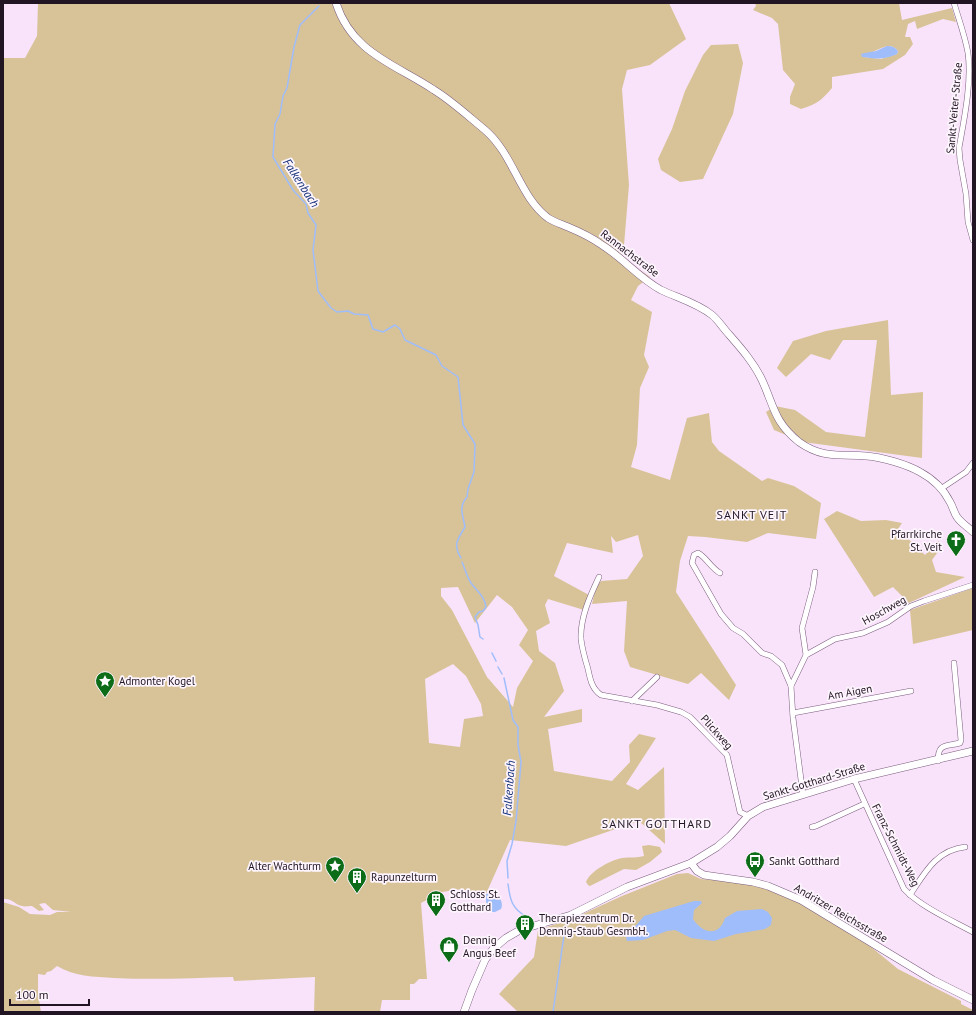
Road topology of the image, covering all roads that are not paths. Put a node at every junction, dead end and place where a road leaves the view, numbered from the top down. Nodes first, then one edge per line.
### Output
1 (336, 3) edge
2 (954, 3) edge
3 (973, 240) edge
4 (973, 463) edge
5 (942, 488) junction
6 (973, 532) edge
7 (815, 572) dead end
8 (720, 573) dead end
9 (599, 577) dead end
10 (973, 585) edge
11 (806, 655) junction
12 (954, 663) dead end
13 (658, 677) dead end
14 (791, 686) junction
15 (911, 691) dead end
16 (632, 701) junction
17 (792, 713) junction
18 (973, 751) edge
19 (938, 761) junction
20 (854, 779) junction
21 (803, 795) junction
22 (864, 804) junction
23 (748, 816) junction
24 (812, 826) dead end
25 (964, 847) dead end
26 (692, 864) junction
27 (910, 895) junction
28 (973, 932) edge
29 (973, 1000) edge
30 (464, 1012) edge

1 - 5 street, Rannachstraße
2 - 3 street, Sankt-Veiter-Straße
4 - 5 street
5 - 6 street, Rannachstraße
7 - 11 street
8 - 14 street
9 - 16 street, Plickweg
10 - 11 street, Hoschweg
11 - 14 street
12 - 19 street
13 - 16 street
14 - 17 street
15 - 17 street, Am Aigen
16 - 23 street, Plickweg
17 - 21 street
18 - 19 street, Sankt-Gotthard-Straße
19 - 20 street, Sankt-Gotthard-Straße
20 - 21 street, Sankt-Gotthard-Straße
20 - 22 street, Franz-Schmidt-Weg
21 - 23 street, Sankt-Gotthard-Straße
22 - 24 street, Franz-Schmidt-Weg
22 - 27 street, Franz-Schmidt-Weg
23 - 26 street, Sankt-Gotthard-Straße
25 - 27 street, Franz-Schmidt-Weg
26 - 29 street, Andritzer Reichsstraße
26 - 30 street
27 - 28 street, Franz-Schmidt-Weg

